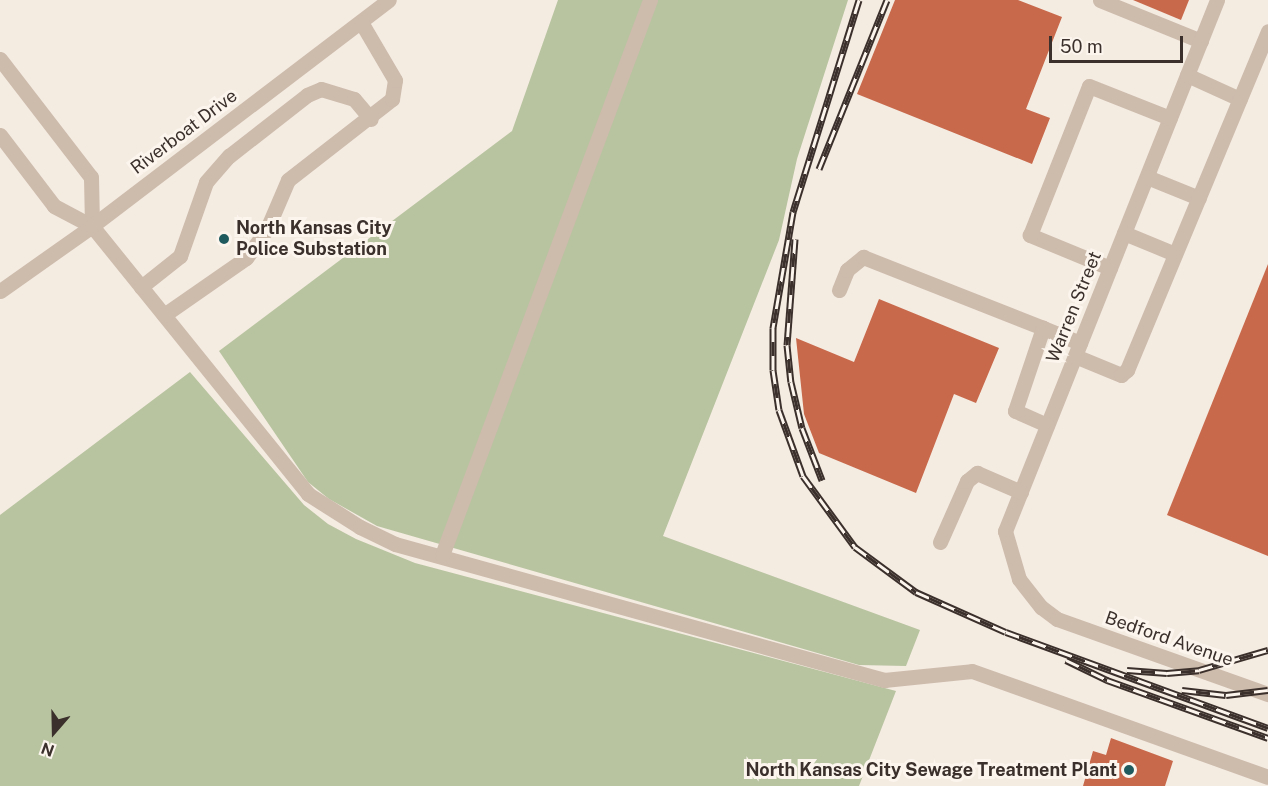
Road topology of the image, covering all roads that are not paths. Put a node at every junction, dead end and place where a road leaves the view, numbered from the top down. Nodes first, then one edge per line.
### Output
1 (389, 0) edge
2 (650, 0) edge
3 (1100, 0) edge
4 (1217, 0) edge
5 (361, 22) junction
6 (1268, 31) edge
7 (1201, 41) junction
8 (0, 59) edge
9 (1187, 75) junction
10 (1240, 99) junction
11 (1170, 118) junction
12 (371, 119) junction
13 (0, 135) edge
14 (1147, 177) junction
15 (1199, 198) junction
16 (92, 226) junction
17 (1124, 233) junction
18 (1175, 254) junction
19 (1110, 268) junction
20 (141, 287) junction
21 (839, 290) dead end
22 (0, 291) edge
23 (164, 315) junction
24 (1043, 328) junction
25 (1078, 350) junction
26 (1047, 425) junction
27 (1021, 492) junction
28 (940, 542) dead end
29 (442, 555) junction
30 (1057, 619) joint
31 (1268, 694) edge
32 (1268, 777) edge

1 - 5 street, Riverboat Drive
2 - 29 street
3 - 7 street
4 - 7 street, Warren Street
5 - 12 street
5 - 16 street, Riverboat Drive
6 - 10 street
7 - 9 street, Warren Street
8 - 16 street
9 - 10 street
9 - 11 street, Warren Street
10 - 15 street
11 - 14 street, Warren Street
11 - 19 street
12 - 20 street
12 - 23 street
13 - 16 street
14 - 15 street
14 - 17 street, Warren Street
15 - 18 street
16 - 20 street
16 - 22 street, Riverboat Drive
17 - 18 street
17 - 19 street, Warren Street
18 - 25 street
19 - 25 street, Warren Street
20 - 23 street
21 - 24 street
23 - 29 street
24 - 25 street
24 - 26 street
25 - 26 street, Warren Street
26 - 27 street, Warren Street
27 - 28 street
27 - 30 street, Warren Street
29 - 32 street
30 - 31 street, Bedford Avenue

